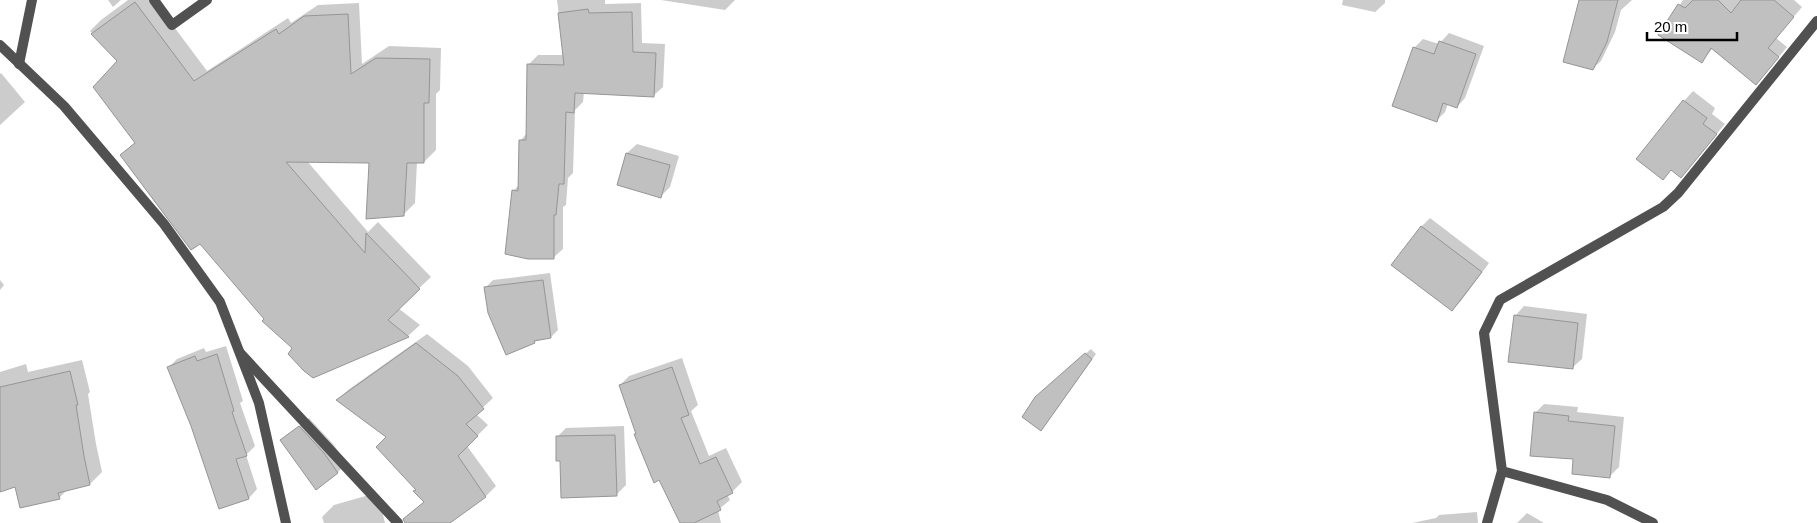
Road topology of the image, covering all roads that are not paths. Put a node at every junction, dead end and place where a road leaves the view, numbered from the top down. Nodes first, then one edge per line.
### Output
1 (32, 0) edge
2 (154, 0) edge
3 (207, 0) edge
4 (1817, 21) edge
5 (0, 45) edge
6 (19, 64) junction
7 (239, 352) junction
8 (1502, 471) junction
9 (286, 523) edge
10 (398, 523) edge
11 (1487, 523) edge
12 (1653, 523) edge

1 - 6 street
2 - 3 street
4 - 8 street
5 - 6 street
6 - 7 street
7 - 9 street
7 - 10 street
8 - 11 street
8 - 12 street

